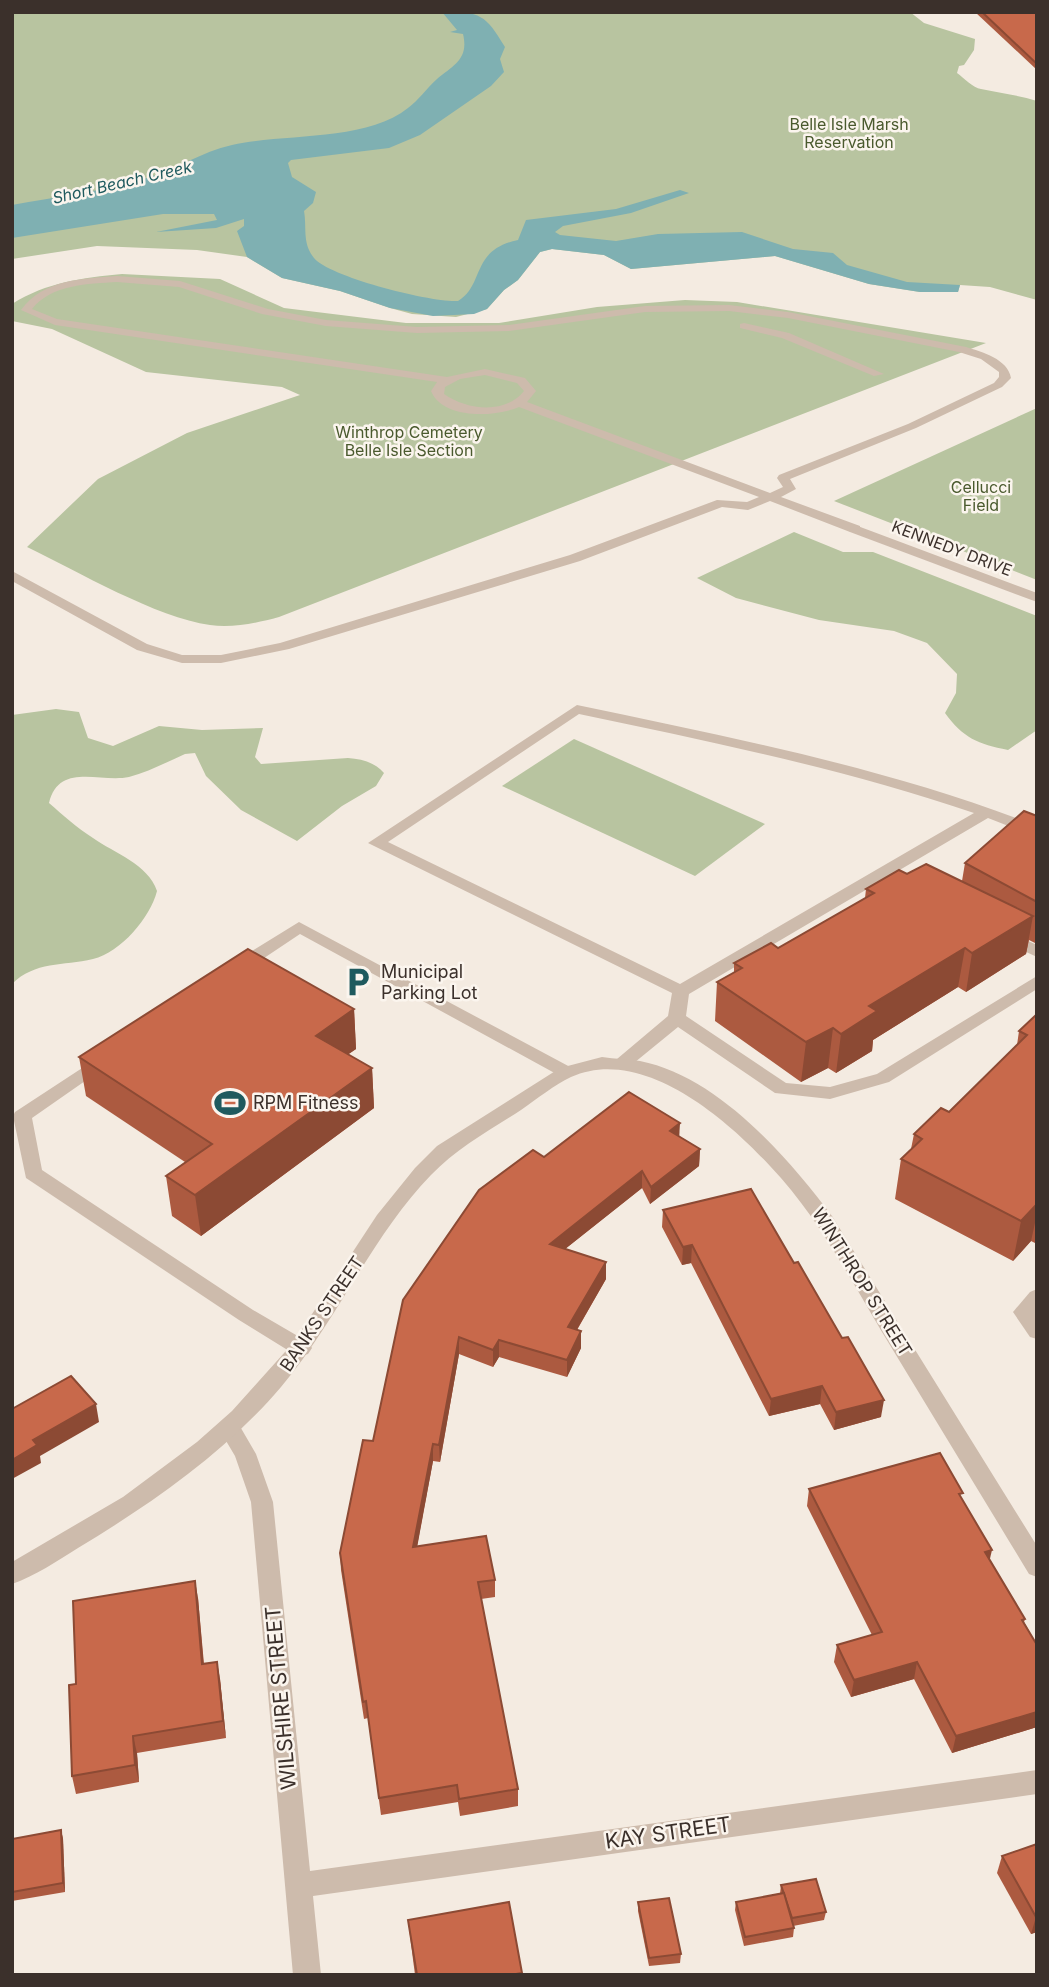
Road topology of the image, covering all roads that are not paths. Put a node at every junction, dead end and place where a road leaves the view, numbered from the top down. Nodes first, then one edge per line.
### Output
1 (801, 318) junction
2 (744, 326) dead end
3 (785, 335) junction
4 (878, 374) dead end
5 (447, 380) junction
6 (519, 403) junction
7 (769, 497) junction
8 (12, 575) edge
9 (1037, 598) edge
10 (988, 811) junction
11 (1037, 832) edge
12 (886, 870) junction
13 (909, 883) edge
14 (990, 927) edge
15 (1037, 952) edge
16 (230, 973) edge
17 (1037, 981) edge
18 (681, 991) junction
19 (677, 1018) junction
20 (120, 1048) edge
21 (623, 1063) junction
22 (566, 1072) junction
23 (1037, 1297) edge
24 (1037, 1331) edge
25 (301, 1348) junction
26 (230, 1429) junction
27 (1037, 1567) edge
28 (12, 1574) edge
29 (1037, 1782) edge
30 (299, 1885) junction
31 (307, 1975) edge

1 - 3 street
1 - 5 street
1 - 7 street
2 - 3 street
3 - 4 street
5 - 6 street
5 - 6 street
6 - 7 street, KENNEDY DRIVE
7 - 8 street
7 - 9 street, KENNEDY DRIVE
10 - 11 street
10 - 12 street
10 - 18 street
12 - 13 street
12 - 18 street
14 - 15 street
16 - 22 street
17 - 19 street
18 - 19 street
19 - 21 street
20 - 25 street
21 - 22 street, BANKS STREET
21 - 27 street, WINTHROP STREET
22 - 25 street, BANKS STREET
23 - 24 street
25 - 26 street, BANKS STREET
26 - 28 street, BANKS STREET
26 - 30 street, WILSHIRE STREET
29 - 30 street, KAY STREET
30 - 31 street, WILSHIRE STREET

